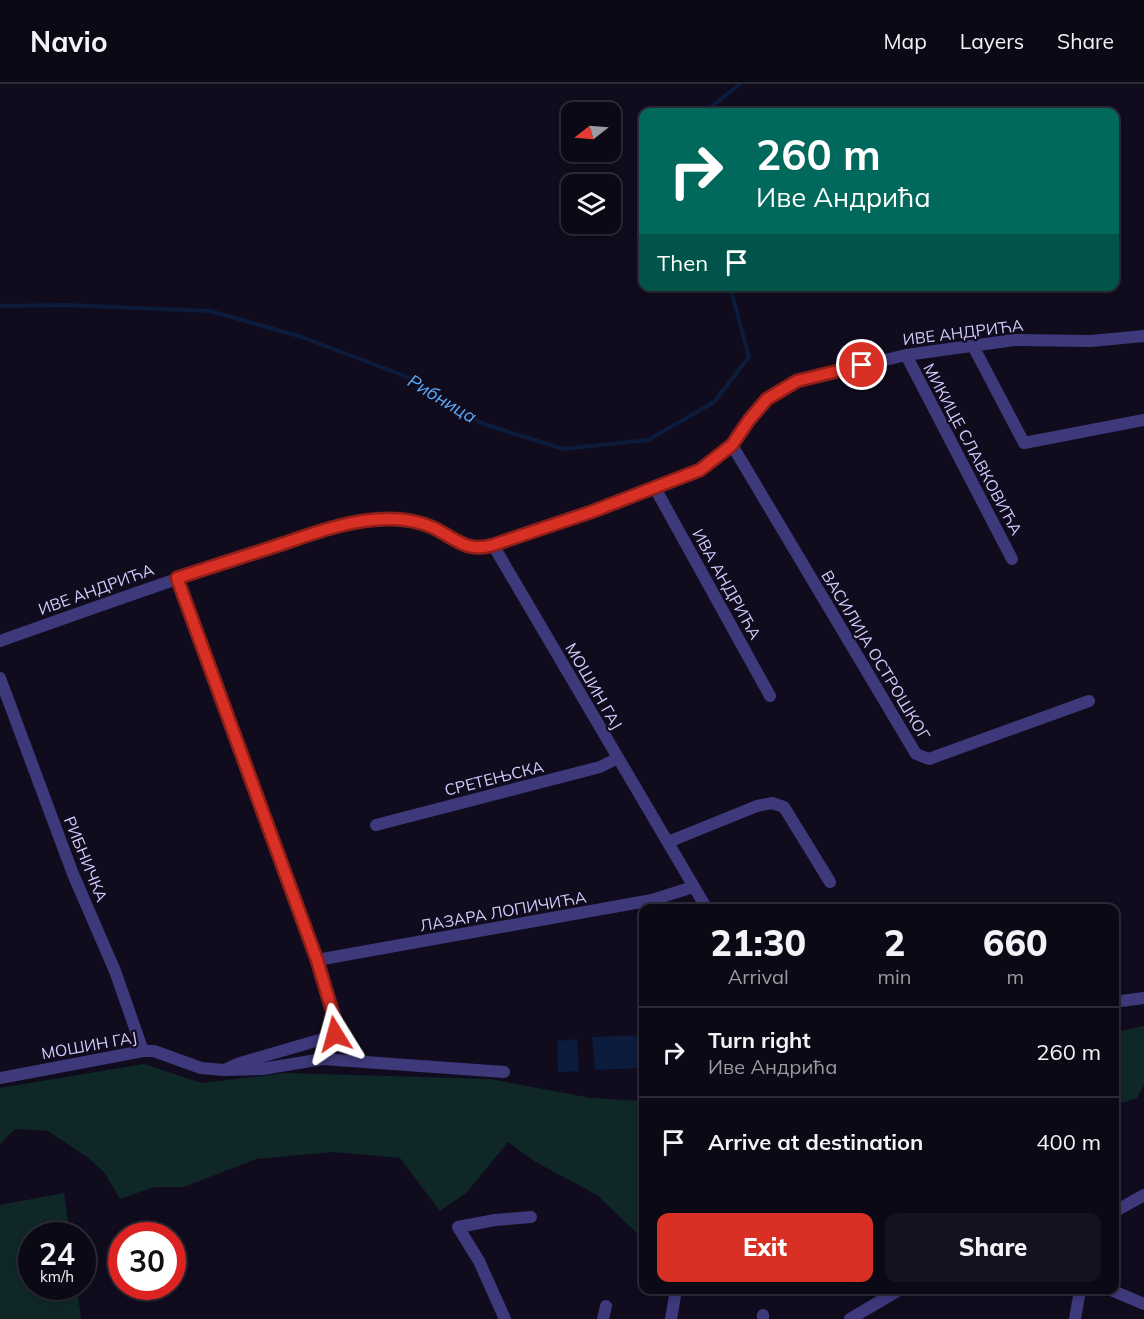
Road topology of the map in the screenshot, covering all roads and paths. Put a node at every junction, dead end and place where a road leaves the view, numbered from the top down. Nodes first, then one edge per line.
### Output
1 (1144, 336) edge
2 (973, 346) junction
3 (906, 355) junction
4 (1144, 420) edge
5 (732, 445) junction
6 (654, 488) junction
7 (493, 545) junction
8 (1012, 559) dead end
9 (177, 578) junction
10 (0, 641) edge
11 (0, 678) edge
12 (770, 696) dead end
13 (1089, 701) dead end
14 (618, 758) junction
15 (376, 825) dead end
16 (668, 842) junction
17 (830, 882) dead end
18 (693, 887) junction
19 (704, 904) edge
20 (317, 960) junction
21 (1144, 998) edge
22 (1119, 1001) edge
23 (143, 1051) junction
24 (224, 1070) junction
25 (504, 1072) dead end
26 (0, 1078) edge
27 (1144, 1195) edge
28 (1119, 1209) edge
29 (531, 1217) dead end
30 (675, 1294) edge
31 (892, 1294) edge
32 (1079, 1294) edge
33 (1119, 1294) edge
34 (1144, 1305) edge
35 (606, 1306) dead end
36 (505, 1319) edge
37 (603, 1319) edge
38 (671, 1319) edge
39 (850, 1319) edge
40 (1075, 1319) edge

1 - 2 street, ИВЕ АНДРИЋА
2 - 3 street, ИВЕ АНДРИЋА
2 - 4 street
3 - 5 street, ИВЕ АНДРИЋА
3 - 8 street, МИКИЦЕ СЛАВКОВИЋА
5 - 6 street, ИВЕ АНДРИЋА
5 - 13 street, ВАСИЛИЈА ОСТРОШКОГ
6 - 7 street, ИВЕ АНДРИЋА
6 - 12 street, ИВА АНДРИЋА
7 - 9 street, ИВЕ АНДРИЋА
7 - 14 street, МОШИН ГАЈ
9 - 10 street, ИВЕ АНДРИЋА
9 - 20 street
11 - 23 street, РИБНИЧКА
14 - 15 street, СРЕТЕЊСКА
14 - 16 street, МОШИН ГАЈ
16 - 17 street
16 - 18 street, МОШИН ГАЈ
18 - 19 street, МОШИН ГАЈ
18 - 20 street, ЛАЗАРА ЛОПИЧИЋА
20 - 24 street
21 - 22 street
23 - 24 street, МОШИН ГАЈ
23 - 26 street, МОШИН ГАЈ
24 - 25 street, МОШИН ГАЈ
27 - 28 street
29 - 36 street
30 - 38 street
31 - 39 street
32 - 40 street
33 - 34 street
35 - 37 street

